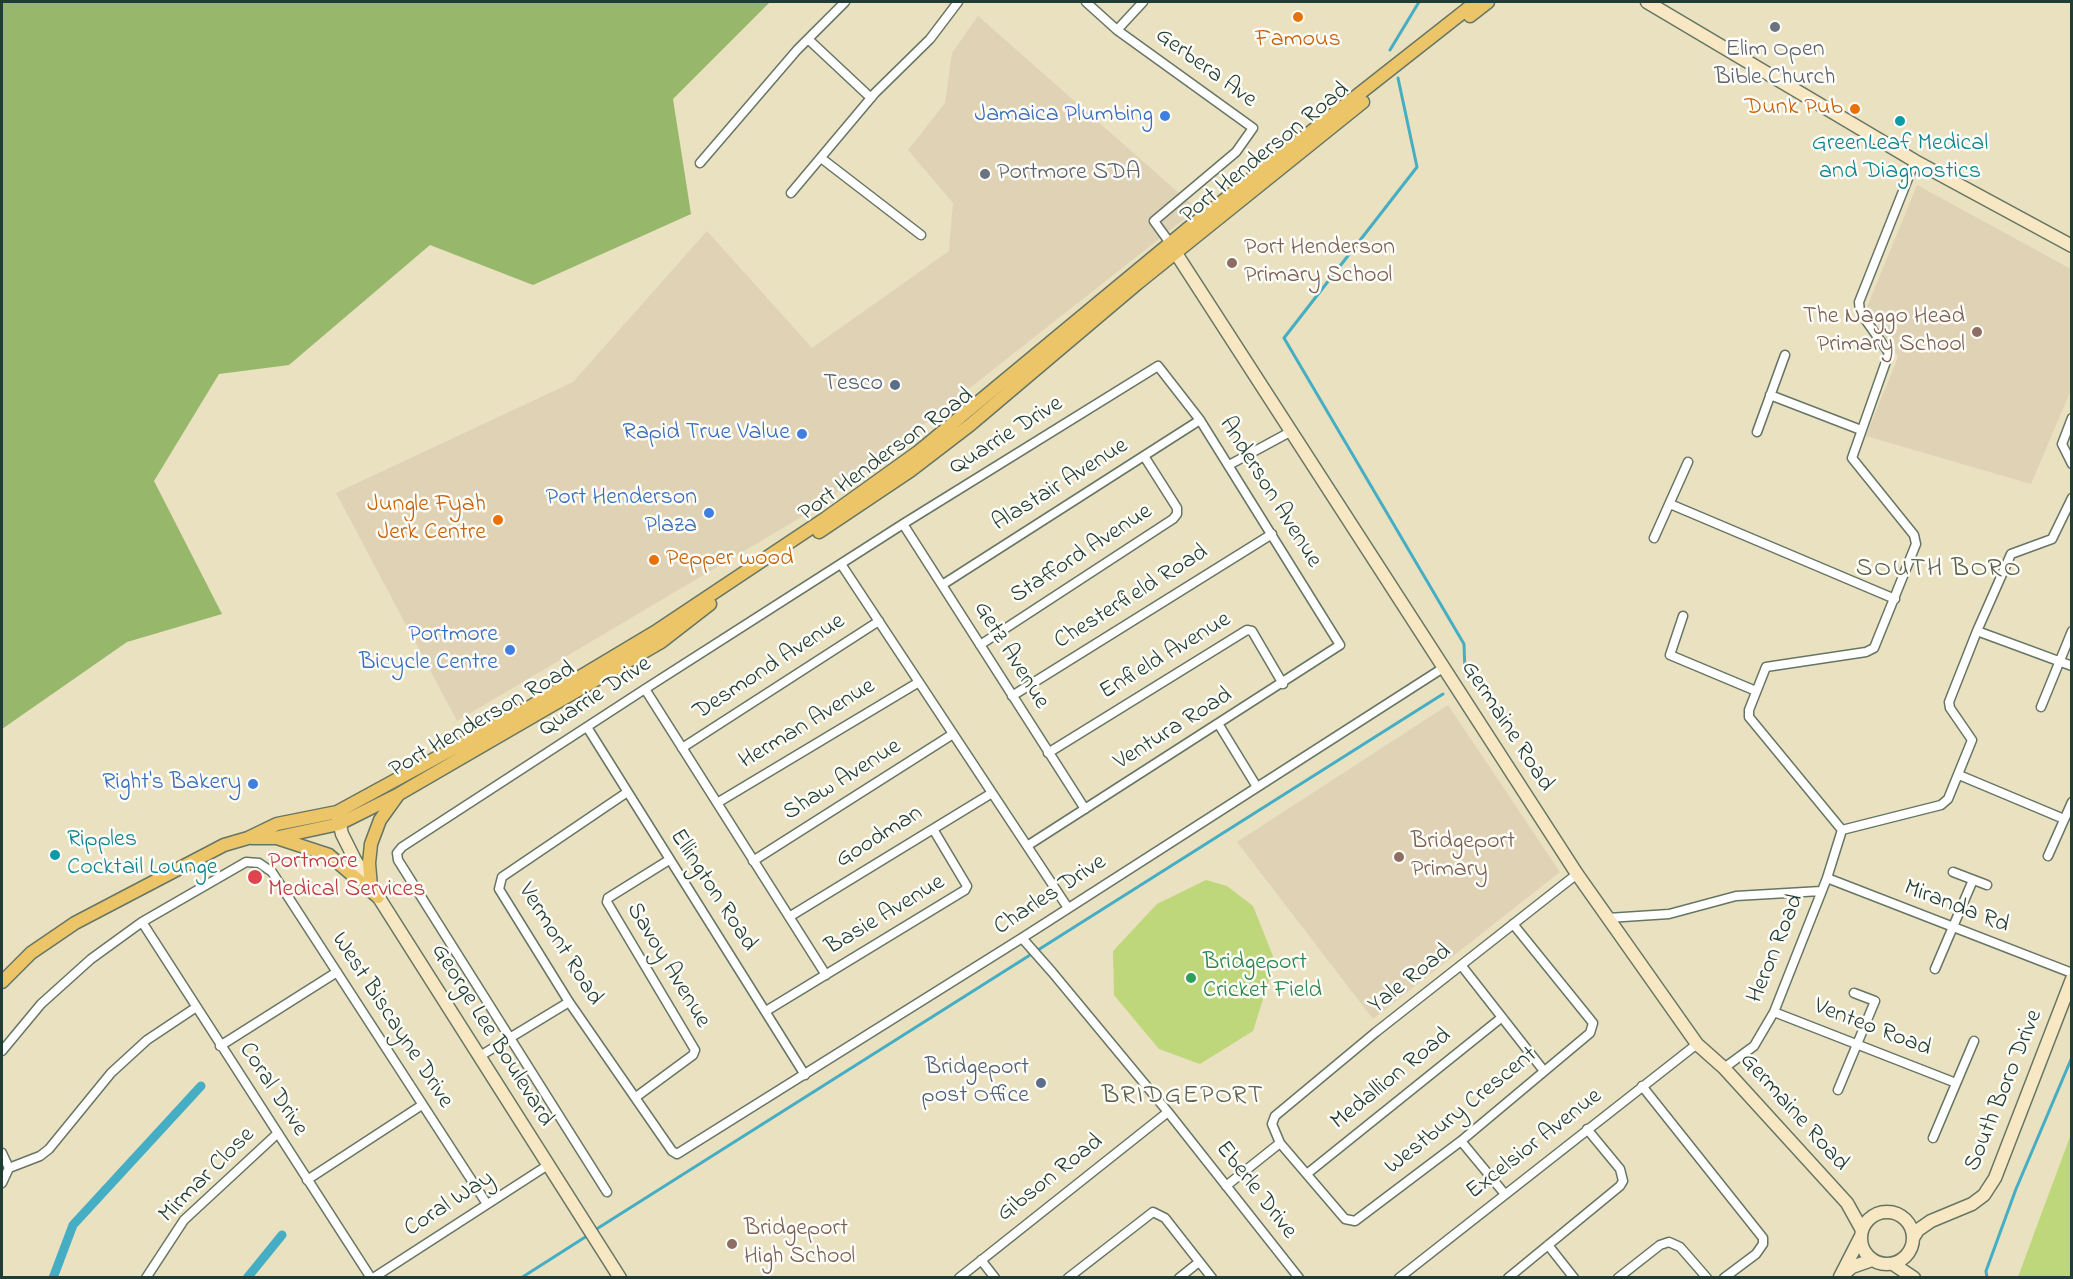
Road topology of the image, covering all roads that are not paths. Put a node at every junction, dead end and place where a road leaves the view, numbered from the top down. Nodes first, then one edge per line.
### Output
1 (845, 2) edge
2 (958, 2) edge
3 (1086, 2) edge
4 (1143, 2) edge
5 (1476, 2) edge
6 (1488, 2) edge
7 (1647, 2) edge
8 (1117, 30) junction
9 (808, 39) junction
10 (871, 98) junction
11 (821, 158) junction
12 (1915, 161) junction
13 (700, 163) dead end
14 (791, 194) dead end
15 (921, 235) dead end
16 (2072, 246) edge
17 (1173, 249) junction
18 (1785, 355) dead end
19 (1158, 366) joint
20 (1770, 395) junction
21 (2072, 418) edge
22 (1200, 420) junction
23 (1861, 430) junction
24 (1290, 432) junction
25 (1757, 432) dead end
26 (1144, 456) junction
27 (1688, 462) dead end
28 (2072, 464) edge
29 (1229, 465) junction
30 (2072, 498) edge
31 (1670, 504) junction
32 (2069, 514) edge
33 (903, 524) junction
34 (1272, 534) junction
35 (1654, 538) dead end
36 (841, 564) junction
37 (942, 585) junction
38 (1895, 599) junction
39 (1683, 616) dead end
40 (879, 621) junction
41 (1977, 631) junction
42 (2072, 631) edge
43 (980, 645) junction
44 (1340, 645) joint
45 (2059, 662) junction
46 (2072, 666) edge
47 (1443, 668) junction
48 (919, 682) junction
49 (1283, 684) junction
50 (645, 689) junction
51 (1755, 691) junction
52 (1012, 696) junction
53 (2041, 707) dead end
54 (1219, 724) junction
55 (587, 727) junction
56 (953, 734) junction
57 (682, 747) junction
58 (1048, 753) junction
59 (1959, 775) junction
60 (1257, 787) junction
61 (626, 792) junction
62 (992, 793) junction
63 (399, 794) junction
64 (2072, 802) edge
65 (717, 803) junction
66 (1084, 810) junction
67 (338, 818) junction
68 (2064, 819) junction
69 (933, 829) junction
70 (1842, 830) junction
71 (248, 838) junction
72 (274, 838) junction
73 (1027, 846) junction
74 (2048, 856) dead end
75 (669, 860) junction
76 (753, 861) junction
77 (1953, 872) dead end
78 (1577, 874) junction
79 (1827, 878) junction
80 (1973, 880) junction
81 (1987, 885) dead end
82 (1821, 891) junction
83 (375, 892) junction
84 (1068, 908) junction
85 (789, 917) junction
86 (1608, 918) junction
87 (142, 922) junction
88 (1513, 924) junction
89 (1952, 928) junction
90 (1022, 938) junction
91 (1461, 965) junction
92 (1935, 969) dead end
93 (337, 972) junction
94 (2072, 973) edge
95 (826, 975) junction
96 (2072, 979) edge
97 (2, 982) edge
98 (1854, 993) dead end
99 (569, 1002) junction
100 (195, 1008) junction
101 (766, 1011) junction
102 (1774, 1012) junction
103 (1501, 1018) junction
104 (511, 1037) junction
105 (1974, 1041) dead end
106 (1697, 1044) junction
107 (1857, 1044) junction
108 (220, 1046) junction
109 (2, 1051) edge
110 (480, 1056) junction
111 (1724, 1068) junction
112 (1544, 1071) junction
113 (805, 1075) junction
114 (1956, 1083) junction
115 (1642, 1086) junction
116 (1838, 1090) dead end
117 (636, 1097) junction
118 (422, 1105) junction
119 (1168, 1112) junction
120 (1272, 1119) joint
121 (1587, 1129) junction
122 (278, 1133) junction
123 (1933, 1137) dead end
124 (1461, 1141) junction
125 (1280, 1143) junction
126 (2, 1153) edge
127 (677, 1154) joint
128 (548, 1165) junction
129 (9, 1168) junction
130 (1308, 1173) junction
131 (307, 1180) junction
132 (2, 1183) edge
133 (1226, 1186) junction
134 (608, 1192) dead end
135 (1504, 1193) junction
136 (1847, 1203) junction
137 (487, 1204) junction
138 (1872, 1216) junction
139 (1906, 1220) junction
140 (1931, 1221) junction
141 (1861, 1233) junction
142 (1913, 1238) junction
143 (1548, 1245) junction
144 (1908, 1254) junction
145 (981, 1260) junction
146 (1872, 1260) junction
147 (1199, 1262) junction
148 (1893, 1263) junction
149 (1840, 1277) edge
150 (146, 1278) edge
151 (372, 1278) edge
152 (620, 1278) edge
153 (959, 1278) edge
154 (995, 1278) edge
155 (1068, 1278) edge
156 (1179, 1278) edge
157 (1212, 1278) edge
158 (1299, 1278) edge
159 (1399, 1278) edge
160 (1508, 1278) edge
161 (1574, 1278) edge
162 (1618, 1278) edge
163 (1707, 1278) edge
164 (1724, 1278) edge
165 (1915, 1278) edge

1 - 9 street
2 - 10 street
3 - 8 street, Gerbera Ave
4 - 8 street, Gerbera Ave
5 - 17 main road, Port Henderson Road
6 - 17 main road, Port Henderson Road
7 - 12 street
8 - 17 street, Gerbera Ave
9 - 10 street
9 - 13 street
10 - 11 street
11 - 14 street
11 - 15 street
12 - 16 street
12 - 23 street
17 - 24 street, Germaine Road
17 - 63 main road, Port Henderson Road
17 - 67 main road, Port Henderson Road
18 - 20 street
19 - 22 street, Anderson Avenue
19 - 33 street, Quarrie Drive
20 - 23 street
20 - 25 street
21 - 28 street
22 - 26 street, Alastair Avenue
22 - 29 street, Anderson Avenue
23 - 38 street
24 - 29 street
24 - 47 street, Germaine Road
26 - 37 street, Alastair Avenue
26 - 43 street, Stafford Avenue
27 - 31 street
29 - 34 street, Anderson Avenue
30 - 32 street
31 - 35 street
31 - 38 street
32 - 41 street
33 - 36 street, Quarrie Drive
33 - 37 street, Getz Avenue
34 - 44 street, Anderson Avenue
34 - 52 street, Chesterfield Road
36 - 40 street
36 - 50 street, Quarrie Drive
37 - 43 street, Getz Avenue
38 - 51 street
39 - 51 street
40 - 48 street
40 - 57 street, Desmond Avenue
41 - 45 street
41 - 59 street
42 - 45 street
43 - 52 street, Getz Avenue
44 - 49 street, Ventura Road
45 - 46 street
45 - 53 street
47 - 60 street, Charles Drive
47 - 78 street, Germaine Road
48 - 56 street
48 - 65 street, Herman Avenue
49 - 54 street, Ventura Road
49 - 58 street, Enfield Avenue
50 - 55 street, Quarrie Drive
50 - 57 street
51 - 70 street
52 - 58 street, Getz Avenue
54 - 60 street
54 - 66 street, Ventura Road
55 - 61 street, Ellington Road
55 - 104 street, Quarrie Drive
56 - 62 street
56 - 76 street, Shaw Avenue
57 - 65 street
58 - 66 street, Getz Avenue
59 - 68 street
59 - 70 street
60 - 84 street, Charles Drive
61 - 75 street, Ellington Road
61 - 99 street, Vermont Road
62 - 69 street, Goodman
62 - 73 street
63 - 67 main road, Port Henderson Road
63 - 83 main road
64 - 68 street
65 - 76 street
66 - 73 street, Ventura Road
67 - 71 main road, Port Henderson Road
67 - 72 main road, Port Henderson Road
67 - 83 street, George Lee Boulevard
68 - 74 street
69 - 85 street, Goodman
69 - 95 street, Basie Avenue
70 - 79 street, Heron Road
71 - 72 main road, Port Henderson Road
71 - 97 main road, Port Henderson Road
72 - 83 main road
73 - 84 street
75 - 101 street, Ellington Road
75 - 117 street, Savoy Avenue
76 - 85 street
77 - 80 street
78 - 86 street, Germaine Road
78 - 88 street, Yale Road
79 - 82 street, Heron Road
79 - 89 street, Miranda Rd
80 - 81 street
80 - 89 street
82 - 86 street
82 - 102 street, Heron Road
83 - 110 street, George Lee Boulevard
84 - 90 street, Charles Drive
85 - 95 street
86 - 106 street, Germaine Road
87 - 93 street, West Biscayne Drive
87 - 100 street, Coral Drive
87 - 109 street
88 - 91 street, Yale Road
88 - 112 street, Westbury Crescent
89 - 92 street
89 - 94 street, Miranda Rd
90 - 113 street, Charles Drive
90 - 119 street, Eberle Drive
91 - 103 street
91 - 120 street, Yale Road
93 - 108 street
93 - 118 street, West Biscayne Drive
95 - 101 street, Basie Avenue
96 - 140 street, South Boro Drive
98 - 107 street
99 - 104 street
99 - 117 street, Vermont Road
100 - 108 street, Coral Drive
100 - 129 street
101 - 113 street, Ellington Road
102 - 107 street, Venteo Road
102 - 111 street, Heron Road
103 - 112 street
103 - 130 street, Medallion Road
104 - 110 street
104 - 134 street, Quarrie Drive
105 - 114 street
106 - 111 street, Germaine Road
106 - 115 street, Excelsior Avenue
107 - 114 street, Venteo Road
107 - 116 street
108 - 122 street, Coral Drive
110 - 128 street, George Lee Boulevard
111 - 136 street, Germaine Road
112 - 124 street, Westbury Crescent
113 - 127 street, Charles Drive
114 - 123 street
115 - 121 street, Excelsior Avenue
115 - 164 street
117 - 127 street, Vermont Road
118 - 131 street
118 - 137 street, West Biscayne Drive
119 - 133 street, Eberle Drive
119 - 145 street, Gibson Road
120 - 125 street, Westbury Crescent
121 - 135 street, Excelsior Avenue
121 - 143 street
122 - 131 street, Coral Drive
122 - 150 street, Mirmar Close
124 - 130 street, Westbury Crescent
124 - 135 street
125 - 130 street, Westbury Crescent
125 - 133 street
126 - 129 street
128 - 137 street, Coral Way
128 - 152 street, George Lee Boulevard
129 - 132 street
131 - 151 street, Coral Drive
133 - 158 street, Eberle Drive
135 - 159 street, Excelsior Avenue
136 - 138 street, Germaine Road
136 - 141 street, Germaine Road
137 - 151 street, Coral Way
138 - 139 street
138 - 141 street
139 - 140 street, South Boro Drive
139 - 142 street
140 - 142 street, South Boro Drive
141 - 146 street
141 - 149 street
142 - 144 street
143 - 160 street
143 - 161 street
144 - 148 street
144 - 165 street
145 - 153 street, Gibson Road
145 - 154 street
146 - 148 street
146 - 149 street
147 - 155 street
147 - 156 street
147 - 157 street
148 - 165 street
162 - 163 street

